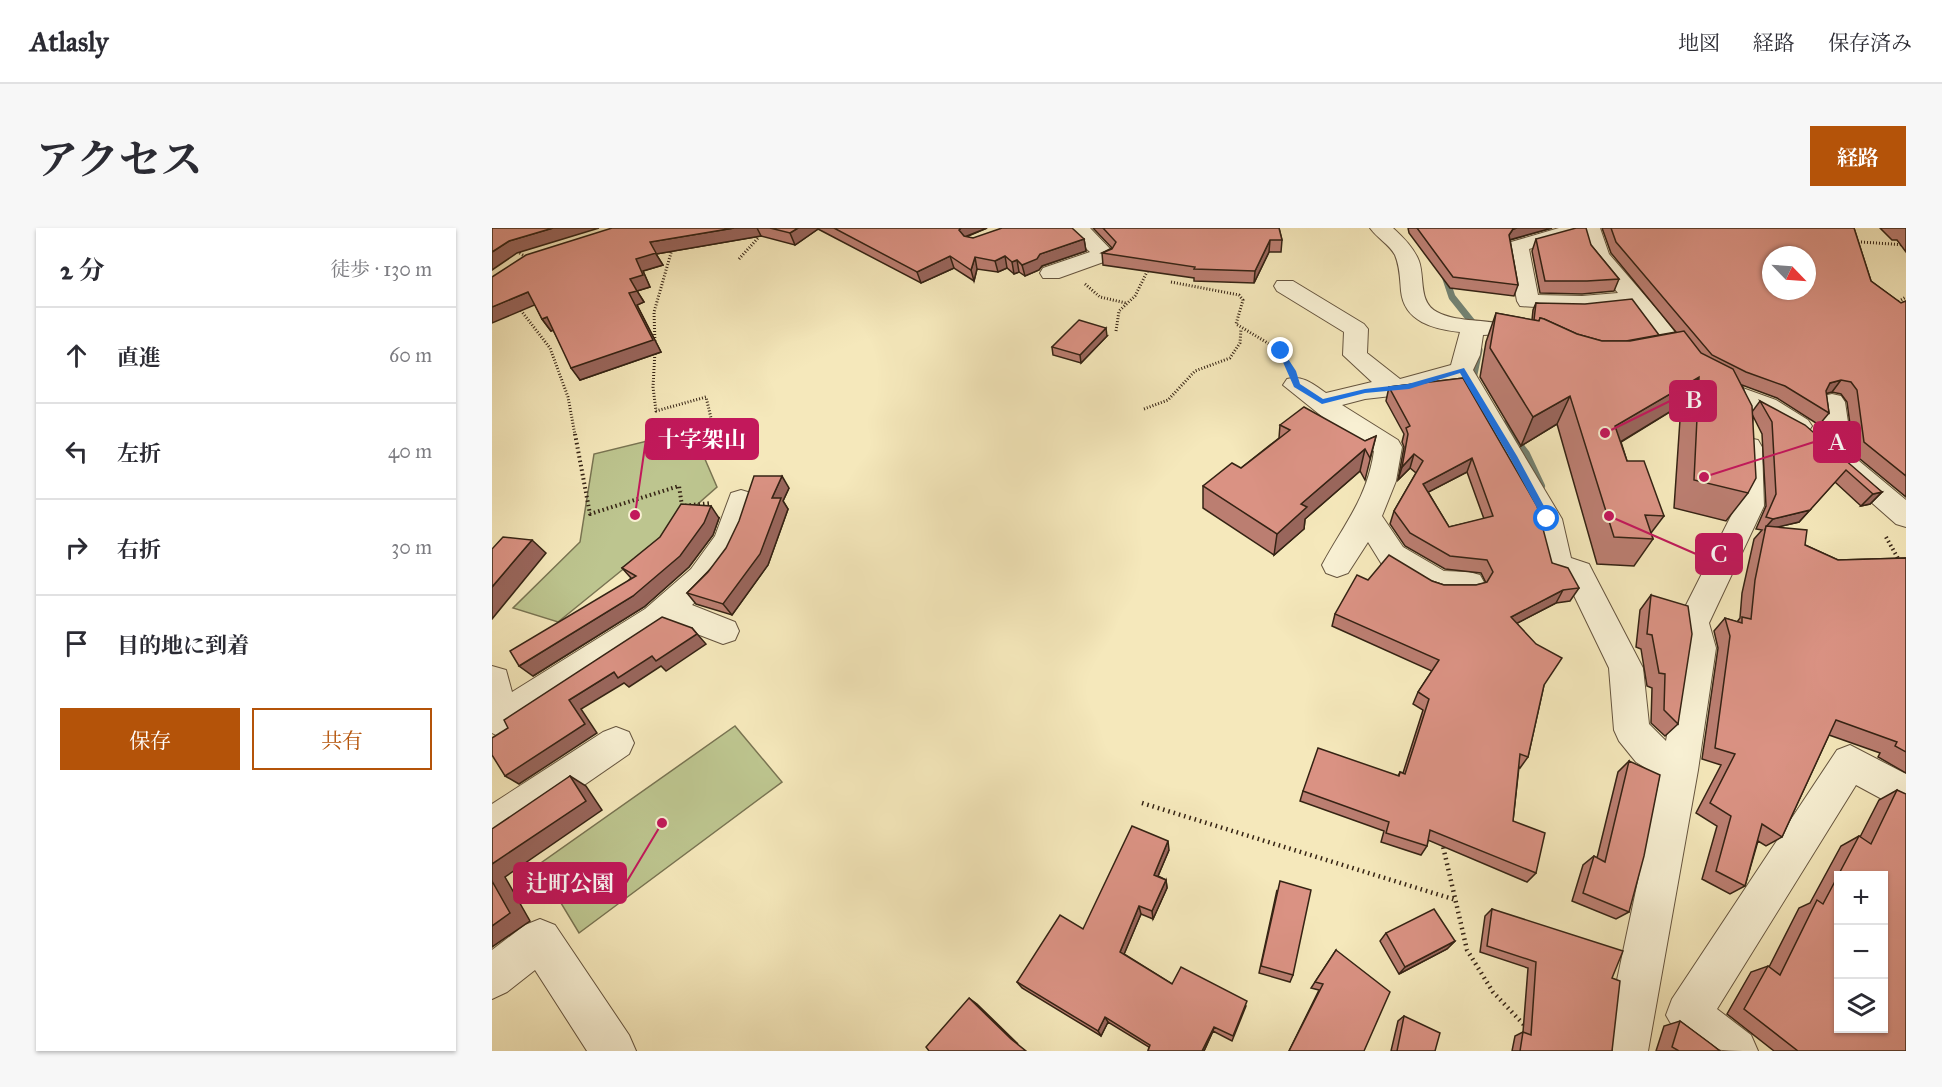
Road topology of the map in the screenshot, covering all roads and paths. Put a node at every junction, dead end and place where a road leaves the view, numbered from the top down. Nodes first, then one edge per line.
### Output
1 (757, 228) edge
2 (1074, 228) edge
3 (1380, 228) edge
4 (1583, 228) edge
5 (1590, 228) edge
6 (670, 238) edge
7 (1861, 242) edge
8 (1906, 245) edge
9 (519, 248) edge
10 (529, 259) edge
11 (738, 259) dead end
12 (1150, 266) edge
13 (1059, 270) joint
14 (1171, 282) dead end
15 (1285, 286) dead end
16 (1906, 297) edge
17 (1635, 298) junction
18 (1127, 303) junction
19 (509, 306) edge
20 (1891, 306) edge
21 (1473, 326) junction
22 (1241, 329) junction
23 (1512, 331) edge
24 (1116, 332) dead end
25 (1461, 370) junction
26 (1296, 385) joint
27 (1394, 387) junction
28 (1728, 392) junction
29 (1322, 402) junction
30 (1832, 402) dead end
31 (1144, 409) dead end
32 (695, 436) dead end
33 (1839, 458) junction
34 (741, 500) joint
35 (1906, 516) edge
36 (1368, 518) junction
37 (1337, 565) dead end
38 (1469, 584) edge
39 (667, 609) junction
40 (723, 631) dead end
41 (492, 681) edge
42 (616, 743) dead end
43 (1680, 770) junction
44 (1906, 794) edge
45 (1142, 803) dead end
46 (492, 826) edge
47 (1441, 839) edge
48 (1456, 900) junction
49 (492, 977) edge
50 (1537, 1032) edge
51 (613, 1051) edge
52 (1625, 1051) edge
53 (1735, 1051) edge

1 - 11 path
2 - 13 street
3 - 21 street
4 - 17 street
5 - 17 street
6 - 32 path
7 - 8 path
9 - 10 path
12 - 18 path
13 - 18 path
14 - 22 path
15 - 27 street
16 - 20 path
17 - 28 street
18 - 24 path
19 - 34 path
21 - 23 street
21 - 25 street
22 - 26 path
22 - 31 path
25 - 27 street
25 - 43 street
26 - 29 street
27 - 29 street
28 - 33 street
28 - 43 street
29 - 36 street
30 - 33 street
33 - 35 street
34 - 39 street
36 - 37 street
36 - 38 street
39 - 40 street
39 - 41 street
42 - 46 street
43 - 52 street
44 - 53 street
45 - 48 path
47 - 48 path
48 - 50 path
49 - 51 street

